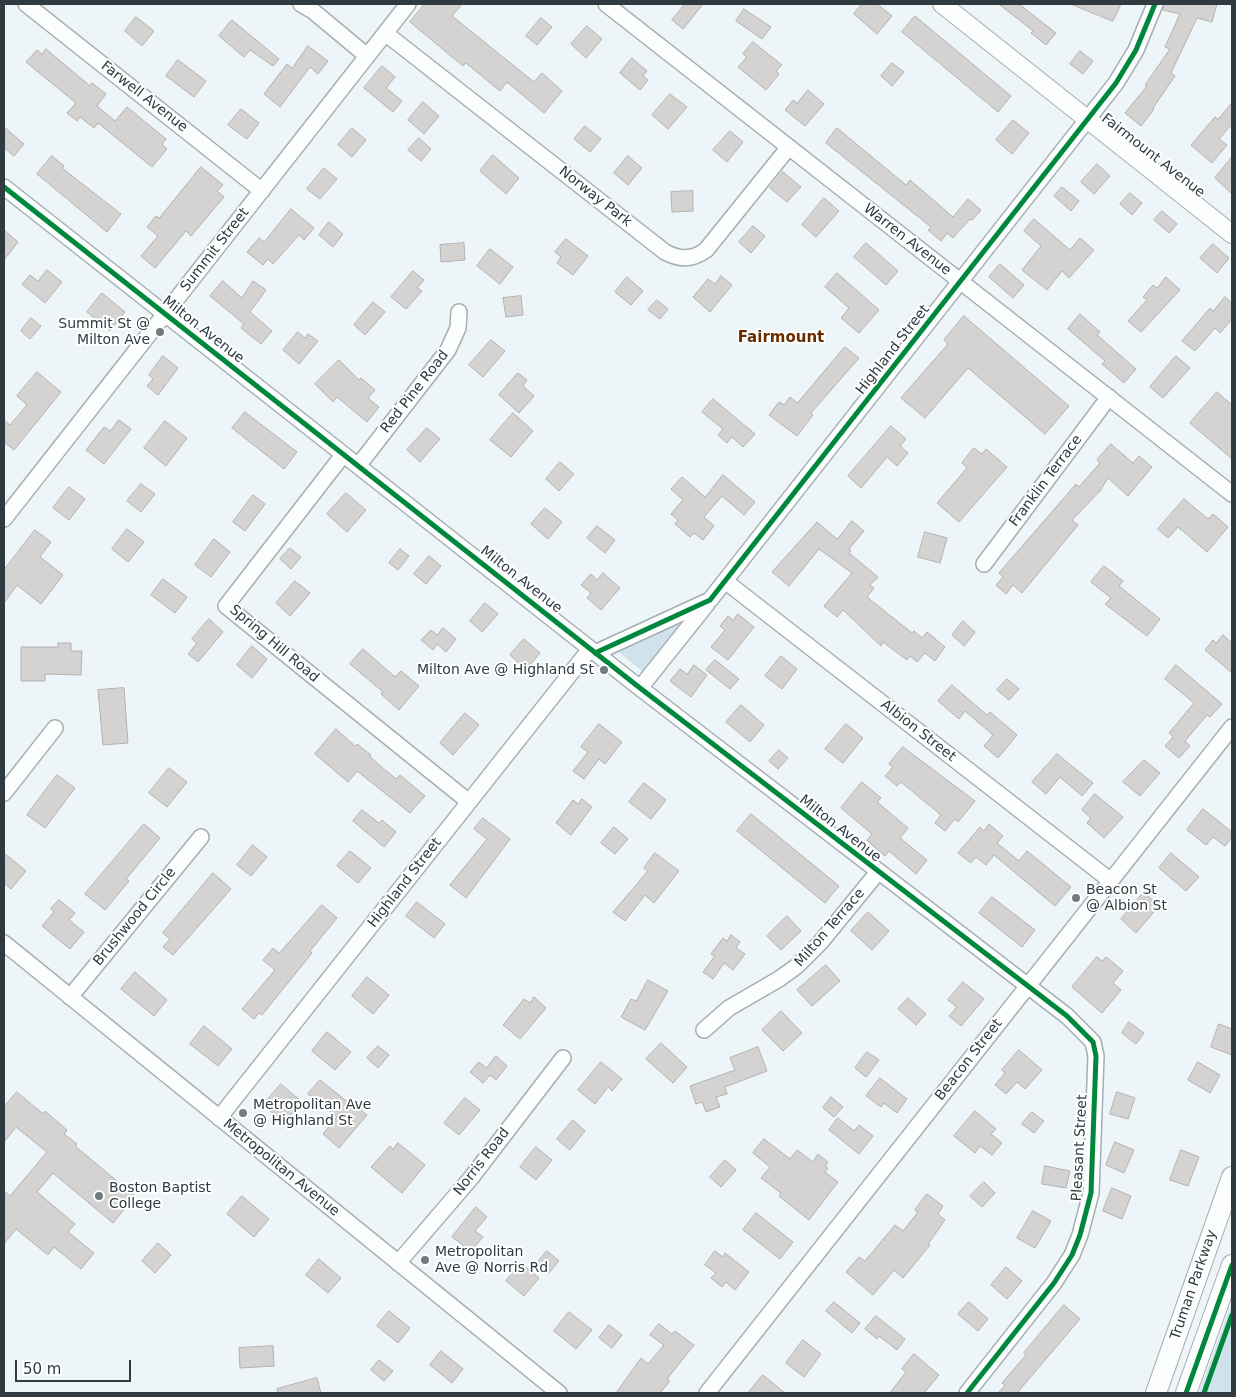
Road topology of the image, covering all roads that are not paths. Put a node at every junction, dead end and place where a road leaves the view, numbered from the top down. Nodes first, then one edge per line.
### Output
1 (26, 4) edge
2 (301, 4) edge
3 (408, 4) edge
4 (606, 4) edge
5 (942, 4) edge
6 (1155, 4) edge
7 (385, 33) junction
8 (367, 56) junction
9 (1088, 119) junction
10 (789, 147) junction
11 (4, 188) edge
12 (262, 191) junction
13 (1232, 234) edge
14 (961, 281) junction
15 (459, 312) dead end
16 (165, 314) junction
17 (1109, 397) junction
18 (343, 455) junction
19 (358, 466) junction
20 (1232, 494) edge
21 (4, 519) edge
22 (984, 564) dead end
23 (725, 581) junction
24 (710, 600) junction
25 (593, 651) junction
26 (640, 688) junction
27 (1232, 727) edge
28 (55, 728) dead end
29 (4, 793) edge
30 (469, 802) junction
31 (201, 837) dead end
32 (878, 872) junction
33 (1111, 881) junction
34 (4, 944) edge
35 (1027, 987) junction
36 (70, 997) junction
37 (704, 1030) dead end
38 (562, 1058) dead end
39 (219, 1118) junction
40 (1232, 1177) edge
41 (398, 1263) junction
42 (1232, 1265) edge
43 (559, 1393) edge
44 (707, 1393) edge
45 (967, 1393) edge
46 (1156, 1393) edge
47 (1186, 1393) edge

1 - 12 street, Farwell Avenue
2 - 8 street
3 - 7 street, Summit Street
4 - 10 street, Warren Avenue
5 - 9 street, Fairmount Avenue
6 - 9 street, Highland Street
7 - 8 street, Summit Street
7 - 10 street, Norway Park
8 - 12 street, Summit Street
9 - 13 street, Fairmount Avenue
9 - 14 street, Highland Street
10 - 14 street, Warren Avenue
11 - 16 street, Milton Avenue
12 - 16 street, Summit Street
14 - 17 street, Warren Avenue
14 - 23 street, Highland Street
15 - 19 street, Red Pine Road
16 - 18 street, Milton Avenue
16 - 21 street, Summit Street
17 - 20 street, Warren Avenue
17 - 22 street, Franklin Terrace
18 - 19 street, Milton Avenue
18 - 30 street, Spring Hill Road
19 - 25 street, Milton Avenue
23 - 24 street, Highland Street
23 - 33 street, Albion Street
24 - 25 street, Highland Street
24 - 26 street, Highland Street
25 - 26 street, Milton Avenue
25 - 30 street, Highland Street
26 - 32 street, Milton Avenue
27 - 33 street, Beacon Street
28 - 29 street
30 - 39 street, Highland Street
31 - 36 street, Brushwood Circle
32 - 35 street, Milton Avenue
32 - 37 street, Milton Terrace
33 - 35 street, Beacon Street
34 - 36 street, Metropolitan Avenue
35 - 44 street, Beacon Street
35 - 45 street, Pleasant Street
36 - 39 street, Metropolitan Avenue
38 - 41 street, Norris Road
39 - 41 street, Metropolitan Avenue
40 - 46 main road, Truman Parkway
41 - 43 street, Metropolitan Avenue
42 - 47 main road, Truman Parkway

